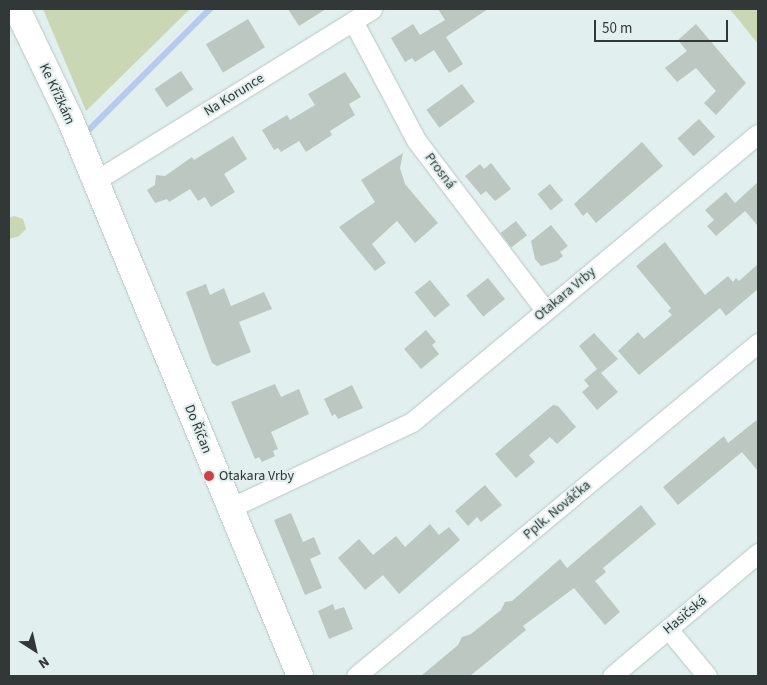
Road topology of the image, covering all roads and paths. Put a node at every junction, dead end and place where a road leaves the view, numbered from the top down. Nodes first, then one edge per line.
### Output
1 (17, 9) edge
2 (372, 9) edge
3 (353, 21) junction
4 (758, 134) edge
5 (95, 181) junction
6 (545, 310) junction
7 (758, 343) edge
8 (230, 508) junction
9 (758, 554) edge
10 (668, 629) junction
11 (300, 676) edge
12 (356, 676) edge
13 (612, 676) edge
14 (707, 676) edge

1 - 5 street, Ke Křížkám
2 - 3 street, Na Korunce
3 - 5 street, Na Korunce
3 - 6 street, Prosná
4 - 6 street, Otakara Vrby
5 - 8 street, Do Říčan
6 - 8 street, Otakara Vrby
7 - 12 street, Pplk. Nováčka
8 - 11 street, Do Říčan
9 - 10 street, Hasičská
10 - 13 street, Hasičská
10 - 14 street

